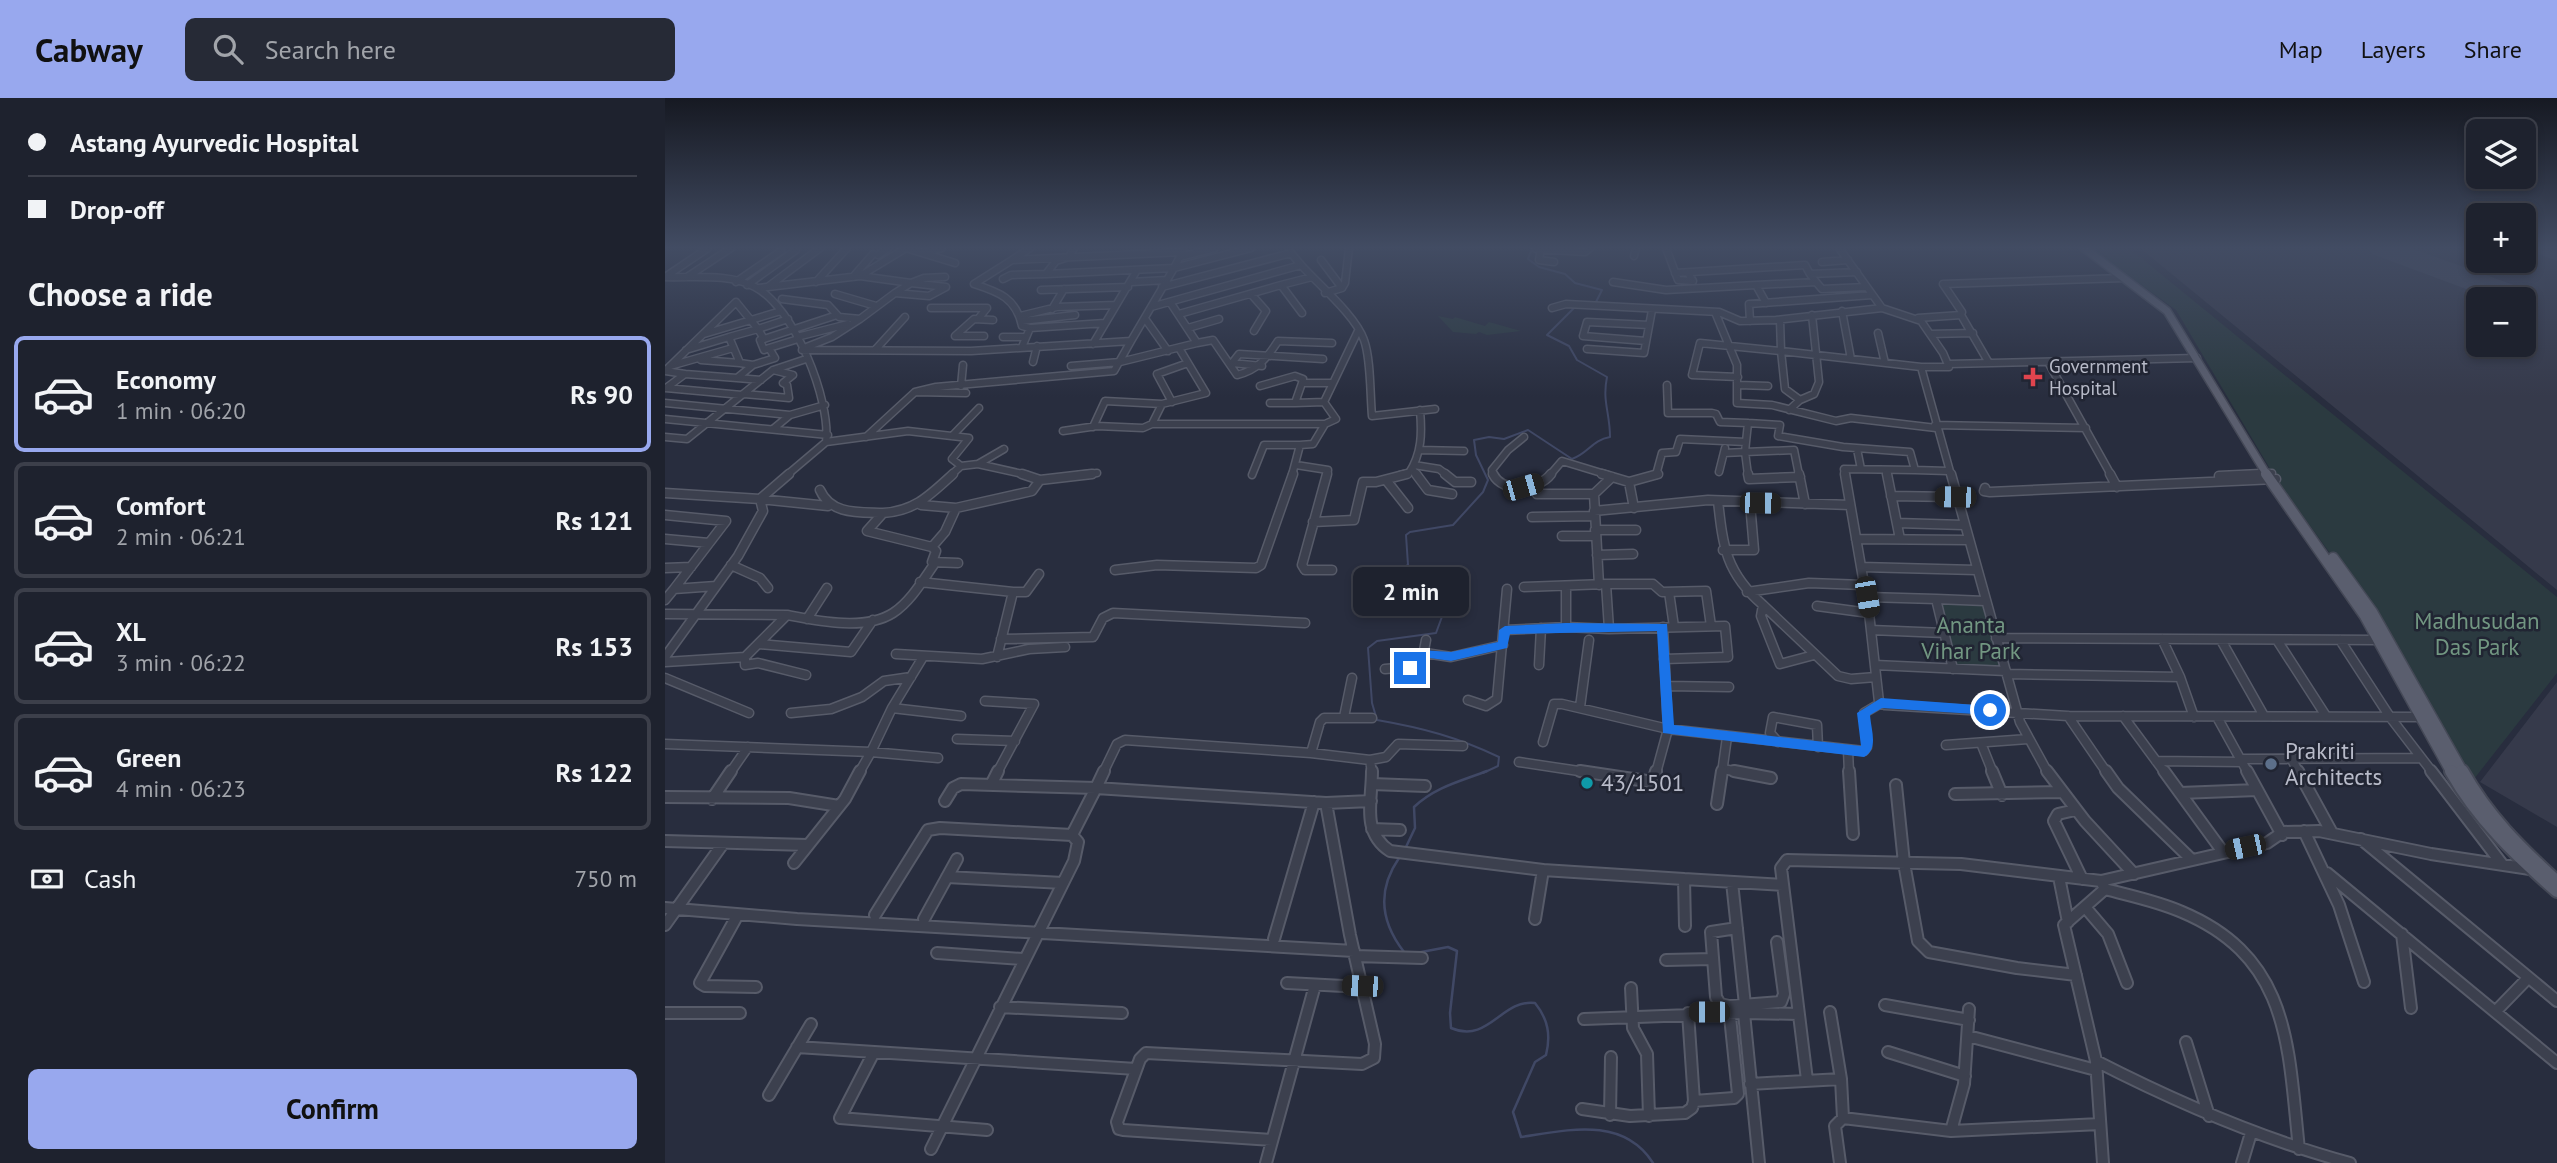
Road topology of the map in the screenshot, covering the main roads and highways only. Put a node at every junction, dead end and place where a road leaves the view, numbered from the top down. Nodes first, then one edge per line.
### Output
1 (2150, 298) edge
2 (2157, 298) edge
3 (2210, 375) junction
4 (2270, 476) junction
5 (2557, 882) edge
6 (2557, 891) edge

1 - 3 main road
2 - 3 main road
3 - 4 main road
4 - 5 main road
4 - 6 main road

